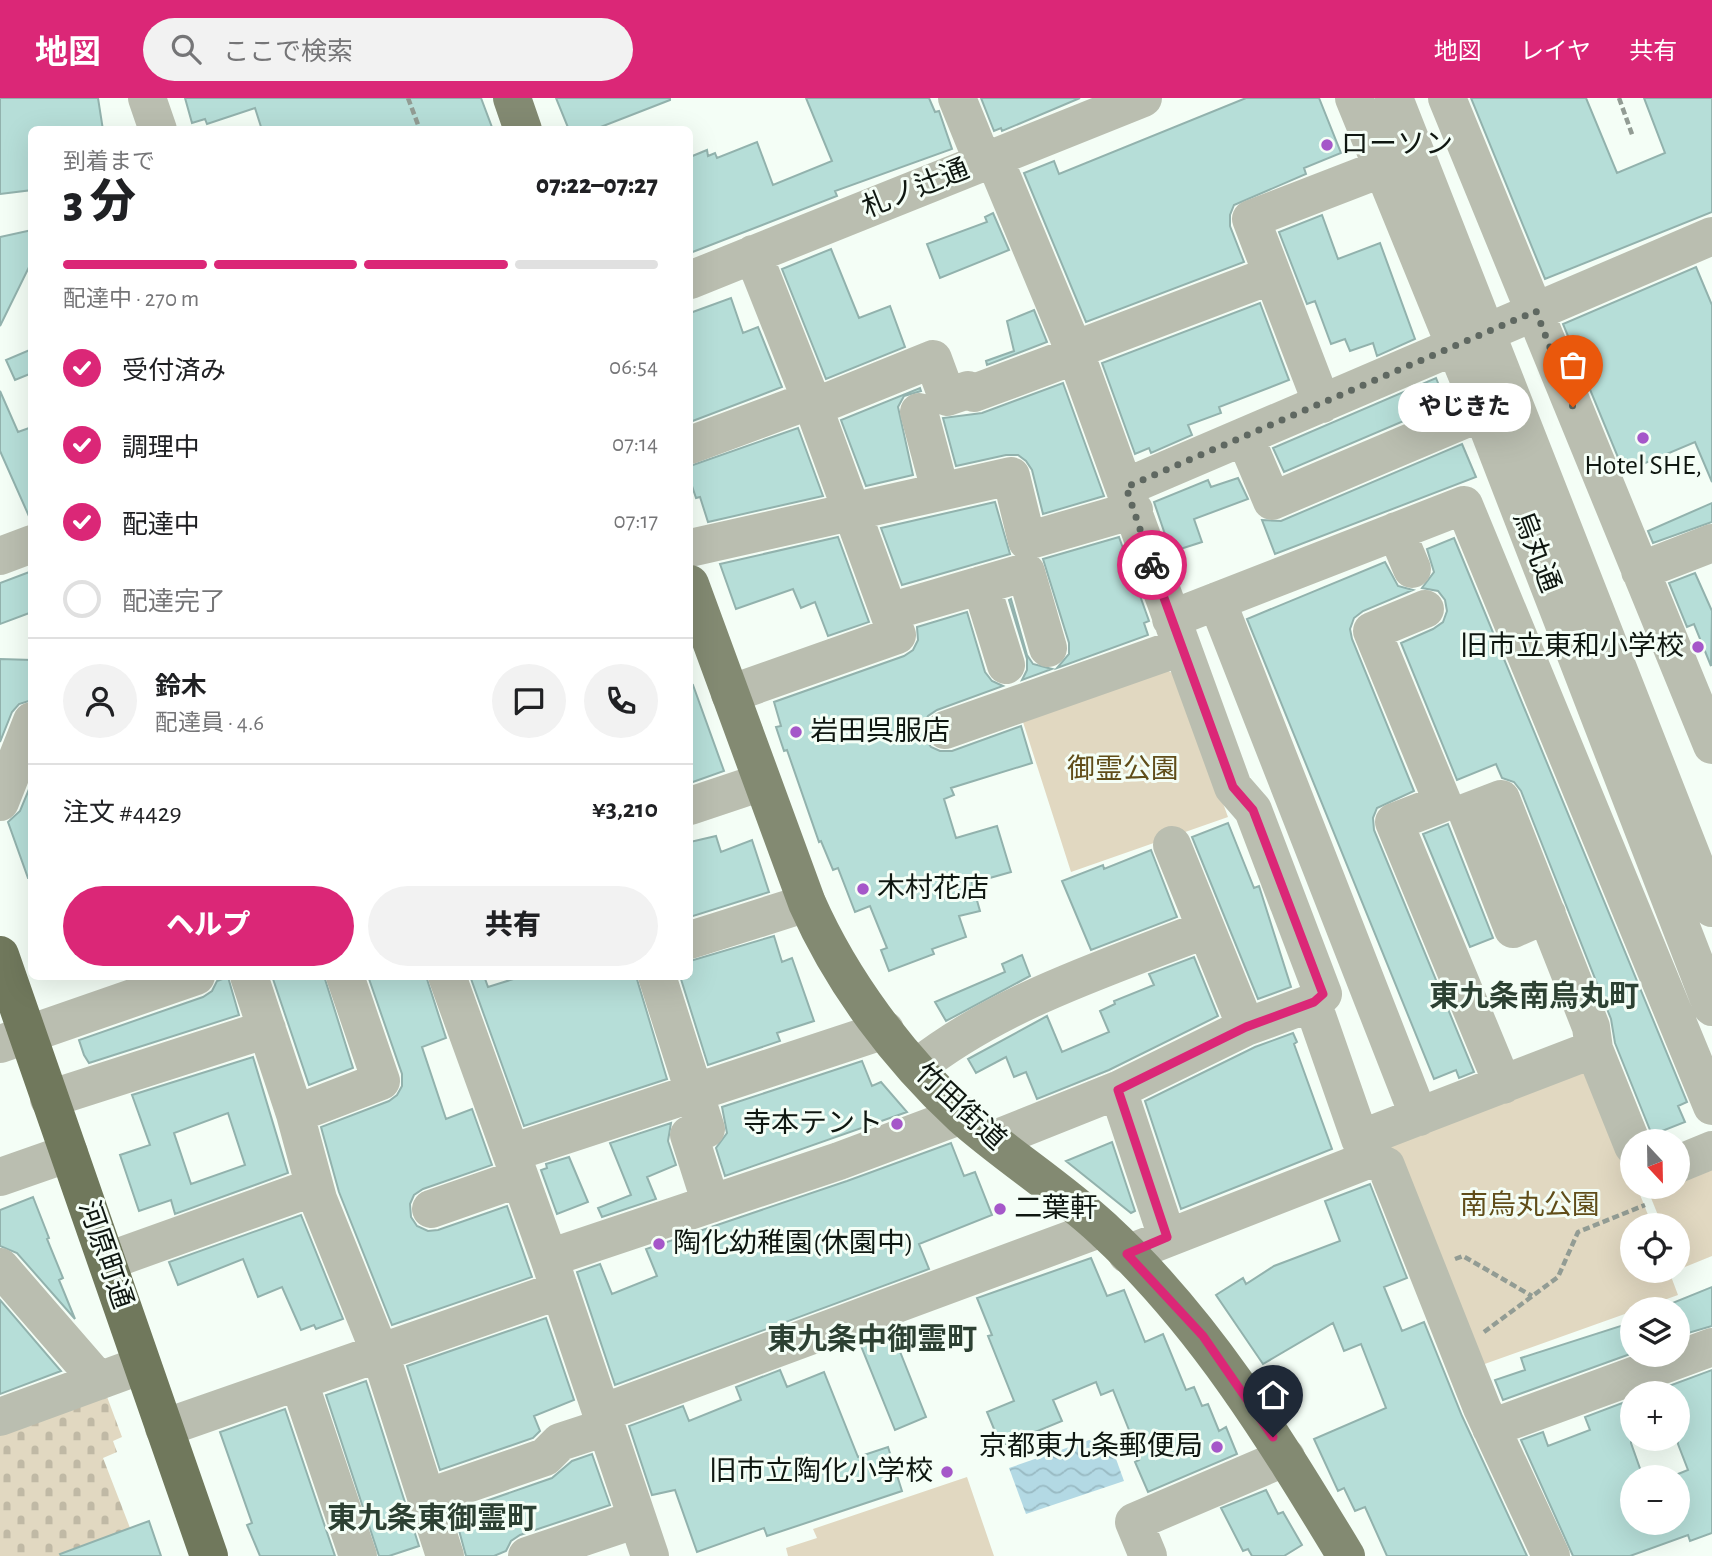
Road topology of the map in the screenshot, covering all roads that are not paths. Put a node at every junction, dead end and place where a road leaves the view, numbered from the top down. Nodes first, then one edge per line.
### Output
1 (148, 98) edge
2 (512, 98) edge
3 (957, 98) edge
4 (1143, 98) edge
5 (1354, 98) edge
6 (1394, 98) edge
7 (1447, 98) edge
8 (1077, 110) edge
9 (157, 126) edge
10 (522, 126) edge
11 (988, 160) junction
12 (1383, 168) junction
13 (1708, 249) edge
14 (753, 254) junction
15 (1272, 275) junction
16 (693, 279) edge
17 (1536, 311) junction
18 (1472, 340) junction
19 (1075, 353) junction
20 (813, 403) junction
21 (1322, 404) junction
22 (919, 412) dead end
23 (1482, 412) junction
24 (1245, 437) junction
25 (693, 444) edge
26 (940, 490) junction
27 (1130, 499) junction
28 (852, 514) junction
29 (1396, 531) junction
30 (1712, 543) edge
31 (28, 546) edge
32 (693, 547) edge
33 (0, 556) edge
34 (1412, 569) dead end
35 (1640, 571) junction
36 (981, 585) junction
37 (693, 592) edge
38 (1217, 601) junction
39 (1424, 609) dead end
40 (889, 612) junction
41 (1176, 633) junction
42 (1048, 648) dead end
43 (1006, 665) dead end
44 (730, 694) junction
45 (944, 730) dead end
46 (28, 731) edge
47 (1712, 746) edge
48 (762, 782) junction
49 (0, 802) edge
50 (693, 805) edge
51 (1455, 807) junction
52 (1172, 845) dead end
53 (807, 902) junction
54 (1712, 908) edge
55 (1206, 929) junction
56 (693, 939) edge
57 (0, 955) edge
58 (184, 980) edge
59 (250, 980) edge
60 (346, 980) edge
61 (459, 980) edge
62 (658, 980) edge
63 (1314, 1002) junction
64 (1712, 1007) edge
65 (1246, 1027) junction
66 (267, 1029) junction
67 (886, 1030) junction
68 (14, 1039) edge
69 (1594, 1049) junction
70 (916, 1068) junction
71 (1503, 1085) junction
72 (1118, 1090) junction
73 (694, 1093) junction
74 (49, 1099) junction
75 (1712, 1106) edge
76 (295, 1114) junction
77 (962, 1115) junction
78 (1419, 1117) junction
79 (1626, 1129) edge
80 (993, 1140) junction
81 (1365, 1149) junction
82 (1712, 1150) edge
83 (69, 1153) junction
84 (1690, 1159) edge
85 (515, 1165) junction
86 (0, 1177) edge
87 (314, 1187) junction
88 (711, 1204) junction
89 (431, 1209) dead end
90 (1167, 1237) junction
91 (1115, 1241) junction
92 (108, 1261) junction
93 (0, 1267) edge
94 (555, 1274) junction
95 (1712, 1347) edge
96 (380, 1353) junction
97 (142, 1365) junction
98 (99, 1381) junction
99 (299, 1382) junction
100 (0, 1417) edge
101 (604, 1420) junction
102 (164, 1428) junction
103 (1491, 1428) junction
104 (1286, 1457) junction
105 (426, 1498) junction
106 (637, 1519) junction
107 (209, 1556) edge
108 (358, 1556) edge
109 (445, 1556) edge
110 (527, 1556) edge
111 (650, 1556) edge
112 (1148, 1556) edge
113 (1346, 1556) edge
114 (1551, 1556) edge

1 - 9 street
2 - 10 main road
3 - 11 street
4 - 8 street, 札ノ辻通
5 - 12 street, 烏丸通
6 - 18 street, 烏丸通
7 - 17 street
8 - 11 street, 札ノ辻通
11 - 14 street, 札ノ辻通
11 - 19 street
12 - 15 street
12 - 18 street, 烏丸通
13 - 17 street
14 - 16 street, 札ノ辻通
14 - 20 street
15 - 19 street
15 - 21 street
17 - 18 street
17 - 35 street
18 - 21 street
18 - 23 street, 烏丸通
18 - 54 street, 烏丸通
19 - 20 street
19 - 27 street
20 - 25 street
20 - 28 street
21 - 24 street
22 - 26 street
23 - 24 street
23 - 64 street, 烏丸通
24 - 27 street
26 - 27 street
26 - 28 street
27 - 41 street
28 - 32 street
28 - 40 street
29 - 34 street
29 - 38 street
29 - 75 street
30 - 35 street
31 - 33 street
35 - 47 street
36 - 40 street
36 - 42 street
36 - 43 street
37 - 44 main road, 竹田街道
38 - 41 street
38 - 78 street
39 - 51 street
40 - 44 street
41 - 45 street
41 - 63 street
44 - 48 main road, 竹田街道
46 - 49 street
48 - 50 street
48 - 53 main road, 竹田街道
51 - 69 street
51 - 71 street
52 - 55 street
53 - 56 street
53 - 67 main road, 竹田街道
55 - 65 street
55 - 70 street
57 - 68 highway, 河原町通
58 - 68 street
59 - 66 street
60 - 76 street
61 - 85 street
62 - 73 street
63 - 65 street
63 - 81 street
65 - 72 street
66 - 74 street
66 - 76 street
67 - 70 main road, 竹田街道
67 - 73 street
68 - 74 highway, 河原町通
69 - 71 street
69 - 79 street
70 - 77 main road, 竹田街道
71 - 78 street
72 - 80 street
72 - 90 street
73 - 85 street
73 - 88 street
74 - 83 highway, 河原町通
76 - 87 street
77 - 80 main road, 竹田街道
77 - 88 street
78 - 81 street
80 - 91 main road, 竹田街道
81 - 90 street
81 - 103 street
82 - 84 street
83 - 86 street
83 - 92 highway, 河原町通
85 - 89 street
85 - 94 street
87 - 92 street
87 - 96 street
88 - 94 street
90 - 91 street
91 - 101 street
91 - 104 main road, 竹田街道
92 - 97 highway, 河原町通
93 - 98 street
94 - 96 street
94 - 101 street
95 - 103 street
96 - 99 street
96 - 105 street
97 - 98 street
97 - 102 highway, 河原町通
98 - 100 street
99 - 102 street
99 - 108 street
101 - 105 street
101 - 106 street
102 - 107 highway, 河原町通
103 - 114 street
104 - 112 street
104 - 113 main road, 竹田街道
105 - 109 street
106 - 110 street
106 - 111 street

